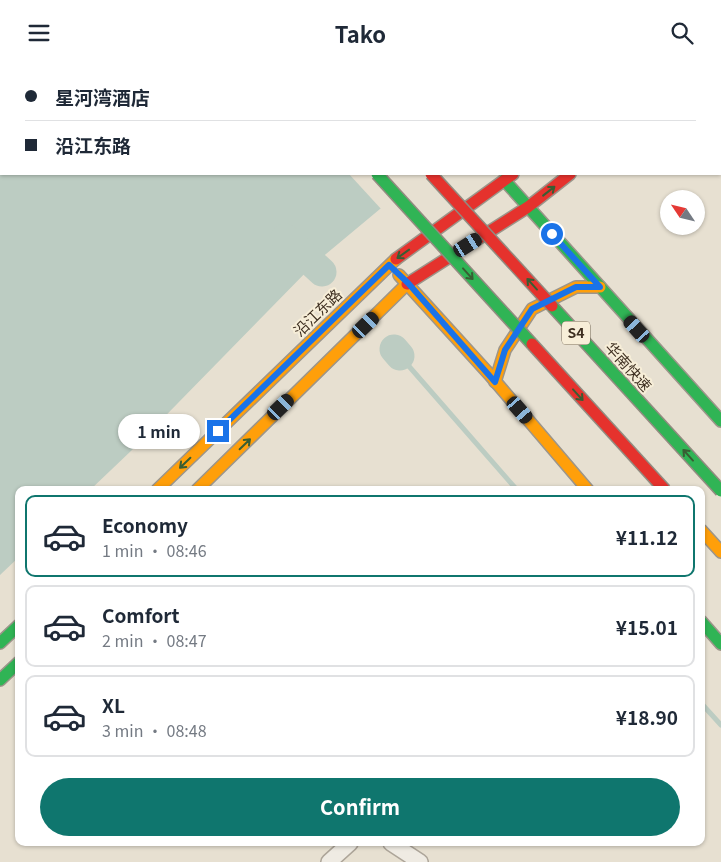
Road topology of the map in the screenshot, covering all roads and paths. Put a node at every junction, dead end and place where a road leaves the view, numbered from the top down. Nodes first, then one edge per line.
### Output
1 (378, 175) edge
2 (433, 175) edge
3 (569, 175) edge
4 (509, 177) edge
5 (528, 207) junction
6 (389, 265) junction
7 (408, 283) junction
8 (600, 287) junction
9 (495, 382) junction
10 (721, 421) edge
11 (161, 486) edge
12 (201, 486) edge
13 (585, 486) edge
14 (661, 486) edge
15 (721, 491) edge
16 (705, 533) edge
17 (721, 552) edge
18 (705, 626) edge
19 (15, 629) edge
20 (0, 643) edge
21 (721, 644) edge
22 (15, 666) edge
23 (0, 680) edge
24 (347, 846) edge
25 (396, 846) edge
26 (329, 862) edge
27 (420, 862) edge

1 -> 14 main road, S4, bridge
15 -> 2 main road, 华南快速 / S4, bridge
5 -> 3 main road
4 - 5 main road
4 -> 6 main road, 沿江东路
5 - 7 main road
5 - 8 main road
6 - 7 main road
6 -> 11 main road, 沿江东路
7 - 9 main road
12 -> 7 main road
8 - 9 main road
8 - 10 main road
9 - 13 main road
16 - 17 main road
18 - 21 main road
19 - 20 main road
22 - 23 main road
24 - 26 street
25 - 27 street

